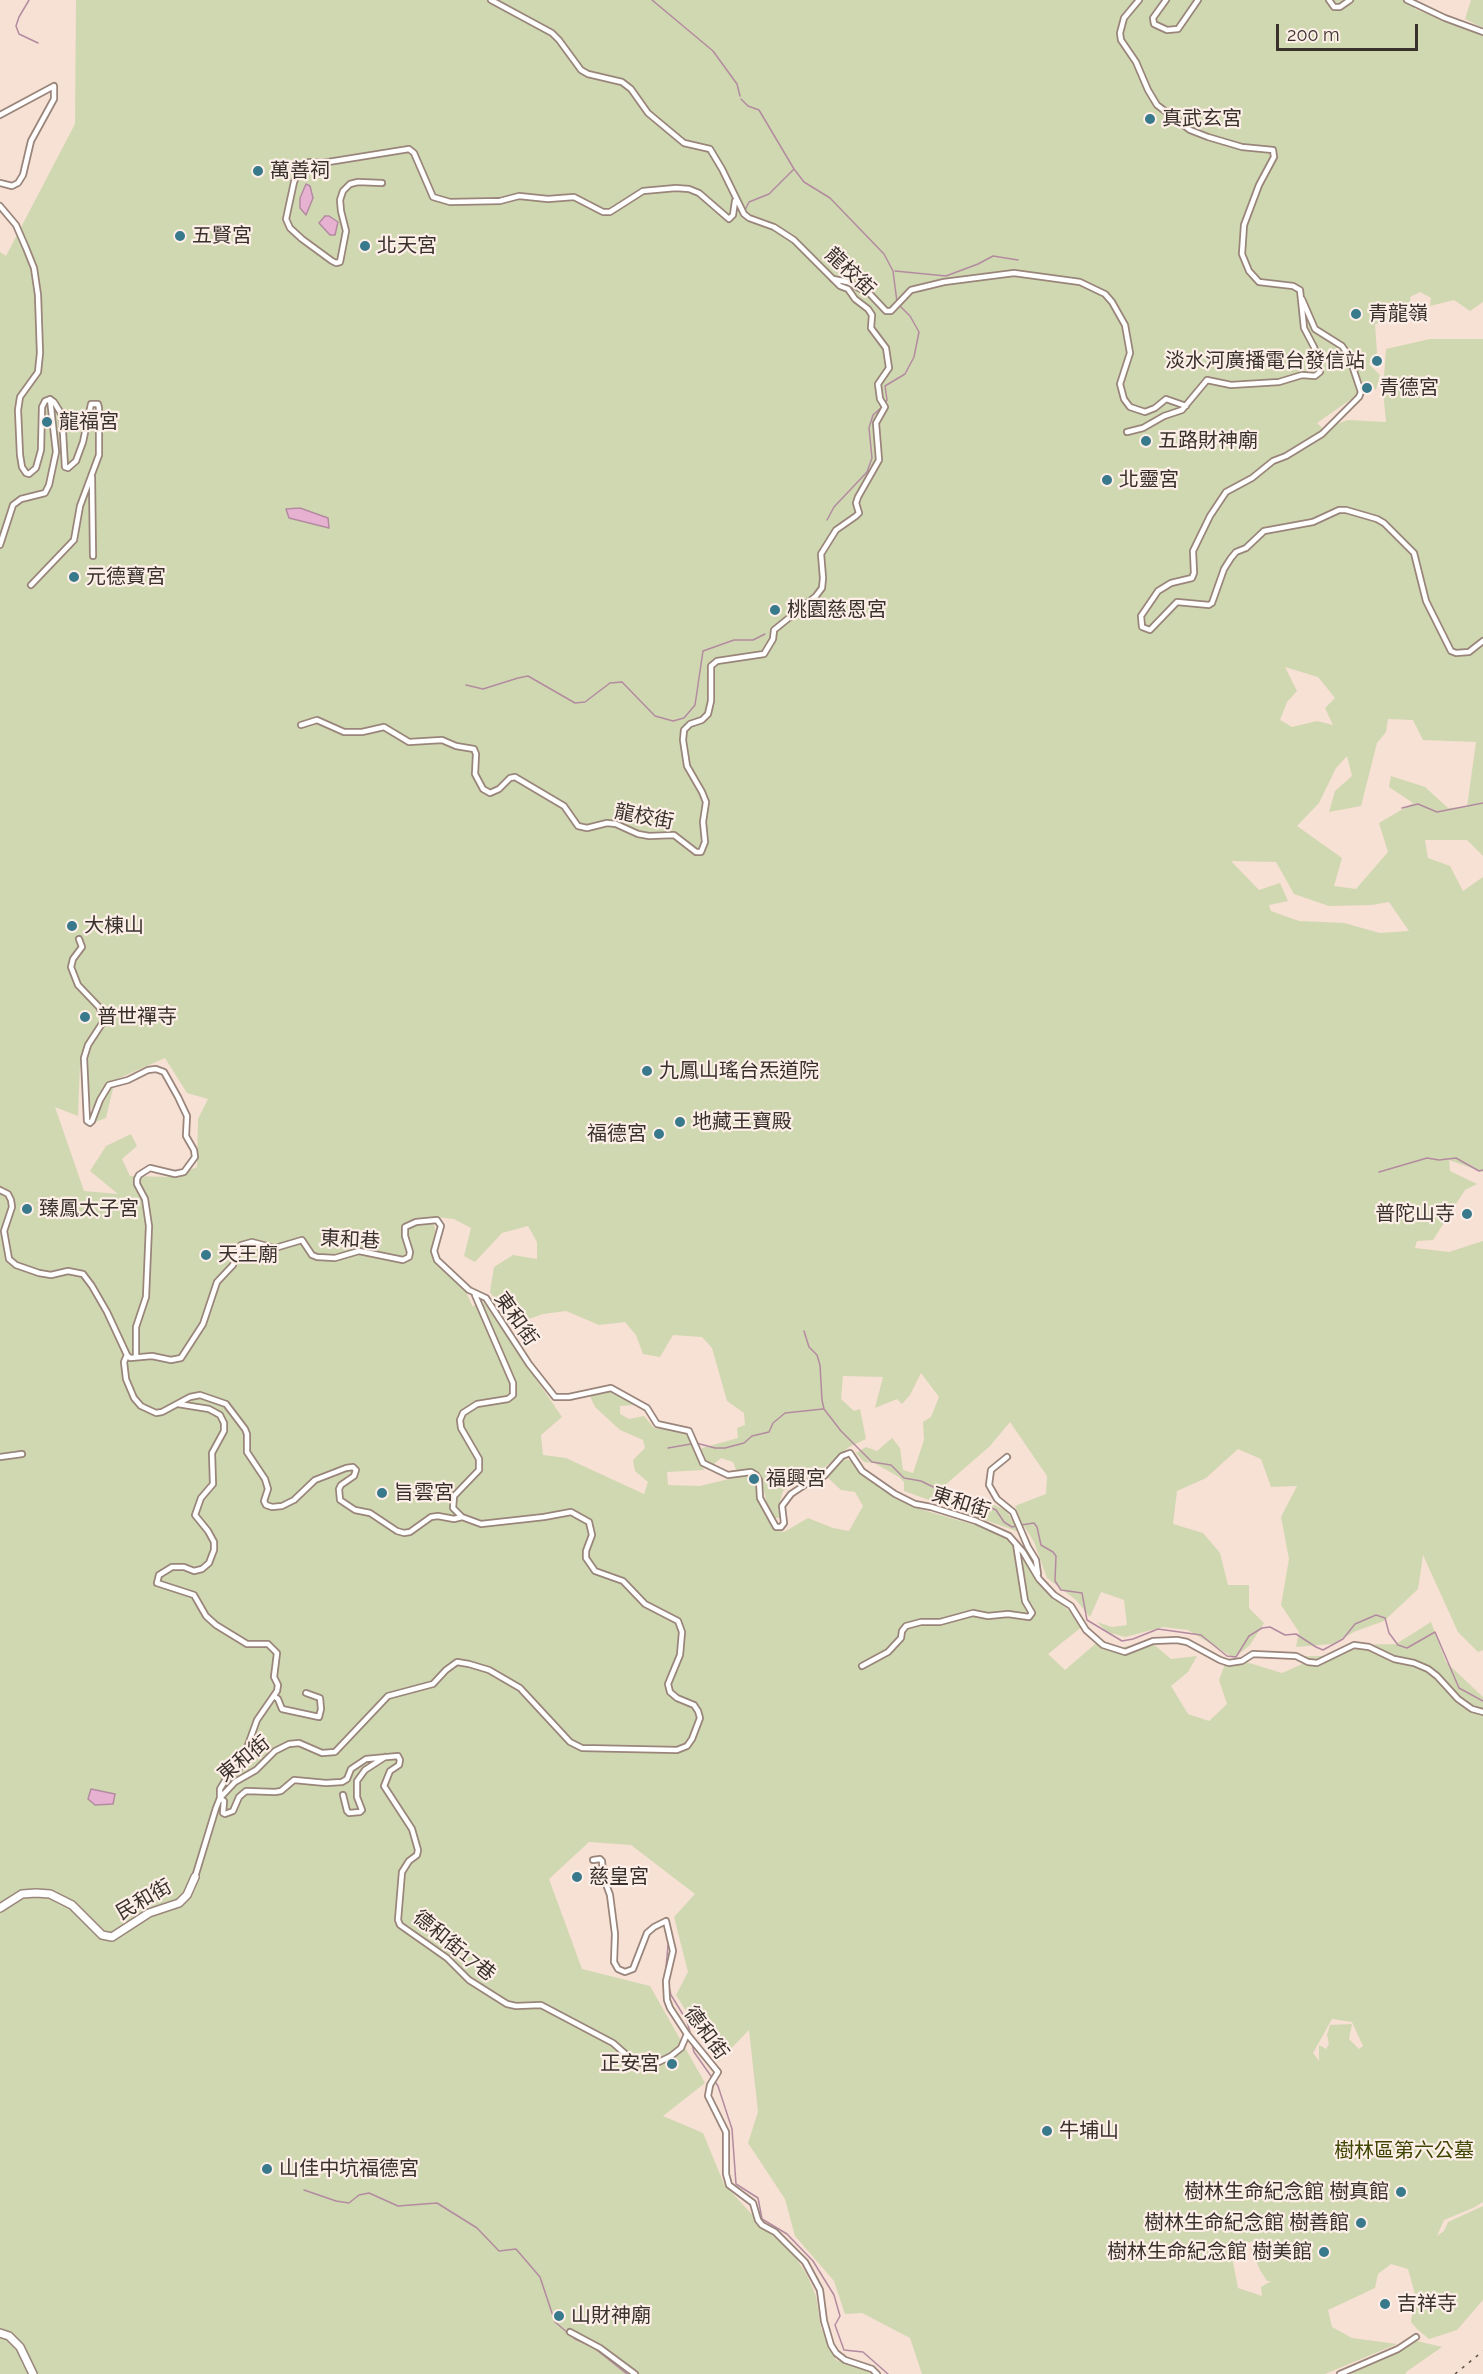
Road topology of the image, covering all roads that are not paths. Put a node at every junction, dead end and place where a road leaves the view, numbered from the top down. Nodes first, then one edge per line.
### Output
1 (491, 0) edge
2 (1139, 0) edge
3 (1166, 0) edge
4 (1198, 0) edge
5 (1329, 0) edge
6 (1350, 0) edge
7 (1407, 0) edge
8 (1483, 32) edge
9 (0, 115) edge
10 (0, 183) edge
11 (382, 183) dead end
12 (735, 198) junction
13 (0, 206) edge
14 (833, 279) junction
15 (1302, 299) junction
16 (50, 399) junction
17 (1186, 406) junction
18 (1127, 432) dead end
19 (92, 474) junction
20 (0, 544) edge
21 (93, 556) dead end
22 (31, 585) dead end
23 (1483, 641) edge
24 (301, 725) dead end
25 (80, 939) dead end
26 (0, 1190) edge
27 (475, 1295) junction
28 (127, 1355) junction
29 (136, 1357) junction
30 (178, 1404) junction
31 (22, 1454) dead end
32 (0, 1457) edge
33 (1007, 1457) dead end
34 (462, 1517) junction
35 (1015, 1541) junction
36 (1038, 1576) junction
37 (862, 1666) dead end
38 (306, 1693) dead end
39 (274, 1696) junction
40 (1483, 1712) edge
41 (387, 1755) junction
42 (343, 1795) dead end
43 (220, 1798) junction
44 (593, 1860) dead end
45 (195, 1877) joint
46 (0, 1908) edge
47 (688, 2036) junction
48 (570, 2332) dead end
49 (0, 2333) edge
50 (1416, 2337) dead end
51 (33, 2374) edge
52 (635, 2374) edge
53 (877, 2374) edge
54 (1340, 2374) edge

1 - 12 street, 龍校街
2 - 15 street
3 - 4 street
5 - 6 street
7 - 8 street
9 - 10 street
11 - 12 street
12 - 14 street, 龍校街
13 - 16 street
14 - 17 street
14 - 24 street, 龍校街
15 - 17 street
15 - 23 street
16 - 19 street
16 - 20 street
17 - 18 street
19 - 21 street
19 - 22 street
25 - 29 street
26 - 28 street
27 - 29 street, 東和巷
27 - 34 street, 東和街
27 - 35 street, 東和街
28 - 29 street
28 - 30 street
30 - 34 street
30 - 39 street
31 - 32 street
33 - 36 street
34 - 43 street, 東和街
35 - 36 street, 東和街
35 - 37 street
36 - 40 street, 東和街
38 - 39 street
39 - 43 street, 民和街
41 - 42 street
41 - 43 street
41 - 47 street, 德和街17巷
43 - 45 street, 民和街
44 - 47 street, 德和街
45 - 46 street, 民和街
47 - 53 street, 德和街
48 - 52 street
49 - 51 street
50 - 54 street

